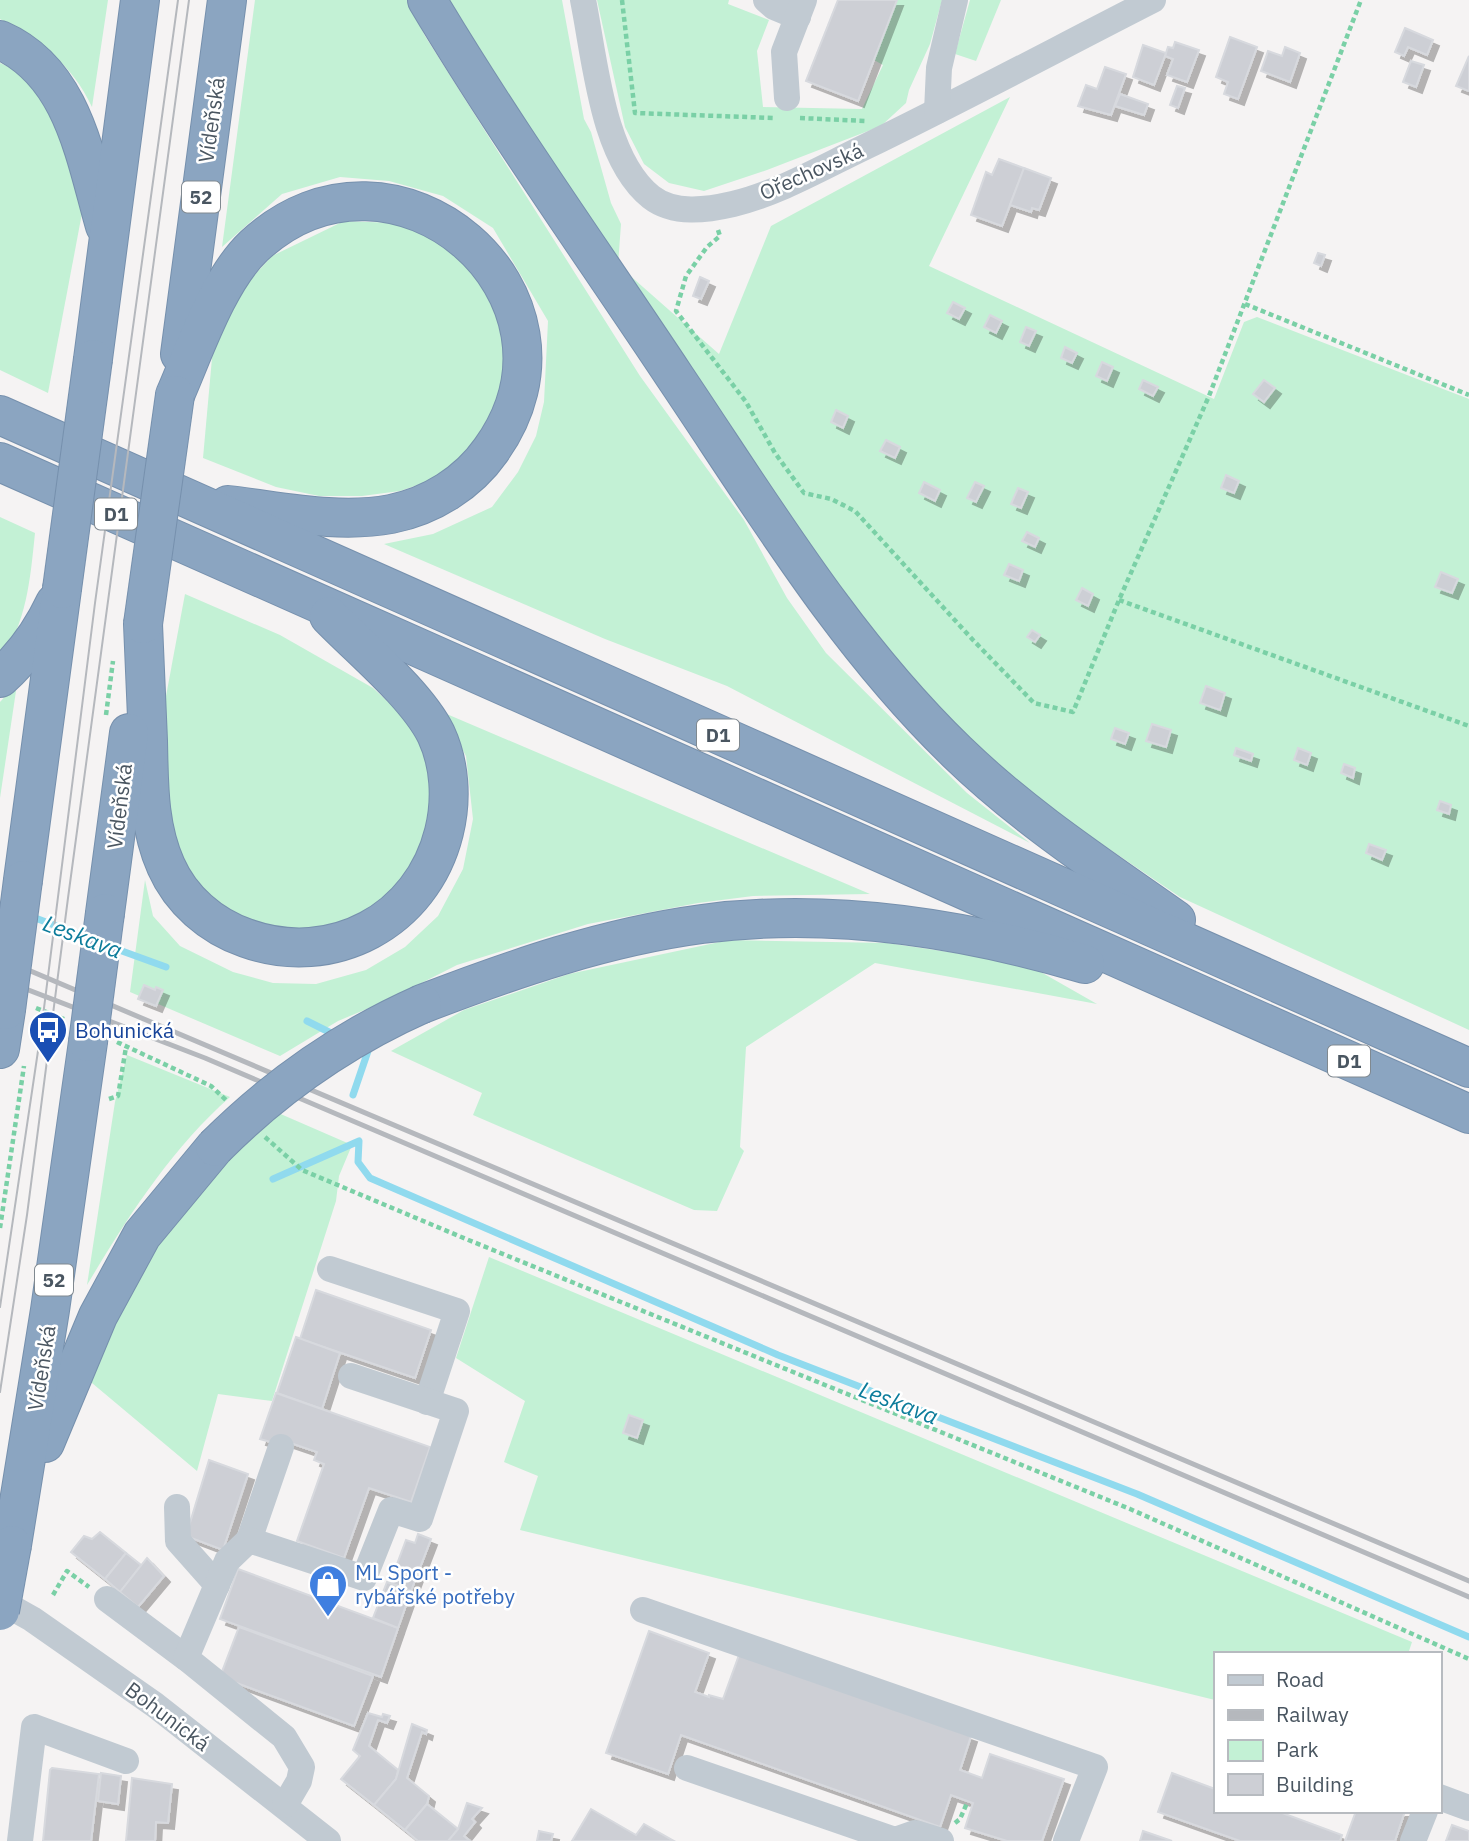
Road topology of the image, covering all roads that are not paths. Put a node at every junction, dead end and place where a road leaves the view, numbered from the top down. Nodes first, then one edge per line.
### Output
1 (140, 0) edge
2 (227, 0) edge
3 (427, 0) edge
4 (583, 0) edge
5 (766, 0) edge
6 (955, 0) edge
7 (1153, 0) edge
8 (801, 8) edge
9 (0, 40) edge
10 (787, 98) dead end
11 (937, 111) junction
12 (109, 241) junction
13 (174, 395) junction
14 (0, 415) edge
15 (0, 462) edge
16 (0, 481) edge
17 (44, 482) junction
18 (193, 502) junction
19 (62, 589) junction
20 (312, 600) junction
21 (143, 624) junction
22 (0, 678) edge
23 (0, 833) edge
24 (23, 880) junction
25 (1243, 968) junction
26 (1228, 1007) junction
27 (13, 1055) edge
28 (1469, 1068) edge
29 (1469, 1114) edge
30 (330, 1269) dead end
31 (351, 1376) dead end
32 (427, 1402) junction
33 (281, 1447) dead end
34 (177, 1507) dead end
35 (14, 1531) junction
36 (249, 1540) junction
37 (217, 1584) junction
38 (107, 1599) dead end
39 (0, 1601) edge
40 (643, 1610) dead end
41 (0, 1611) edge
42 (186, 1658) junction
43 (126, 1761) dead end
44 (687, 1768) dead end
45 (1441, 1798) edge
46 (285, 1805) junction
47 (1469, 1808) edge
48 (1424, 1813) edge
49 (20, 1841) edge
50 (328, 1841) edge
51 (941, 1841) edge
52 (1066, 1841) edge
53 (1413, 1841) edge

1 - 12 highway
2 - 13 highway, Vídeňská / 52
3 - 25 highway
4 - 11 street, Ořechovská
5 - 8 street
6 - 11 street
7 - 11 street, Ořechovská
8 - 10 street
9 - 12 highway
12 - 19 highway, bridge
13 - 18 highway
13 - 21 highway, Vídeňská / 52, bridge
14 - 18 highway, D1
15 - 17 highway, D1
16 - 17 highway
17 - 20 highway, D1
18 - 25 highway, D1
19 - 22 highway
19 - 24 highway
20 - 21 highway
20 - 26 highway, D1
21 - 35 highway, Vídeňská / 52, bridge
23 - 24 highway
24 - 27 highway, bridge
25 - 28 highway, D1
26 - 29 highway, D1
26 - 35 highway, bridge
30 - 32 street
31 - 32 street
32 - 36 street
33 - 36 street
34 - 37 street
35 - 41 highway, Vídeňská / 52, bridge
36 - 37 street
37 - 42 street
38 - 42 street
39 - 46 street, Bohunická
40 - 52 street
42 - 46 street
43 - 49 street
44 - 51 street
45 - 47 street
46 - 50 street, Bohunická
48 - 53 street

